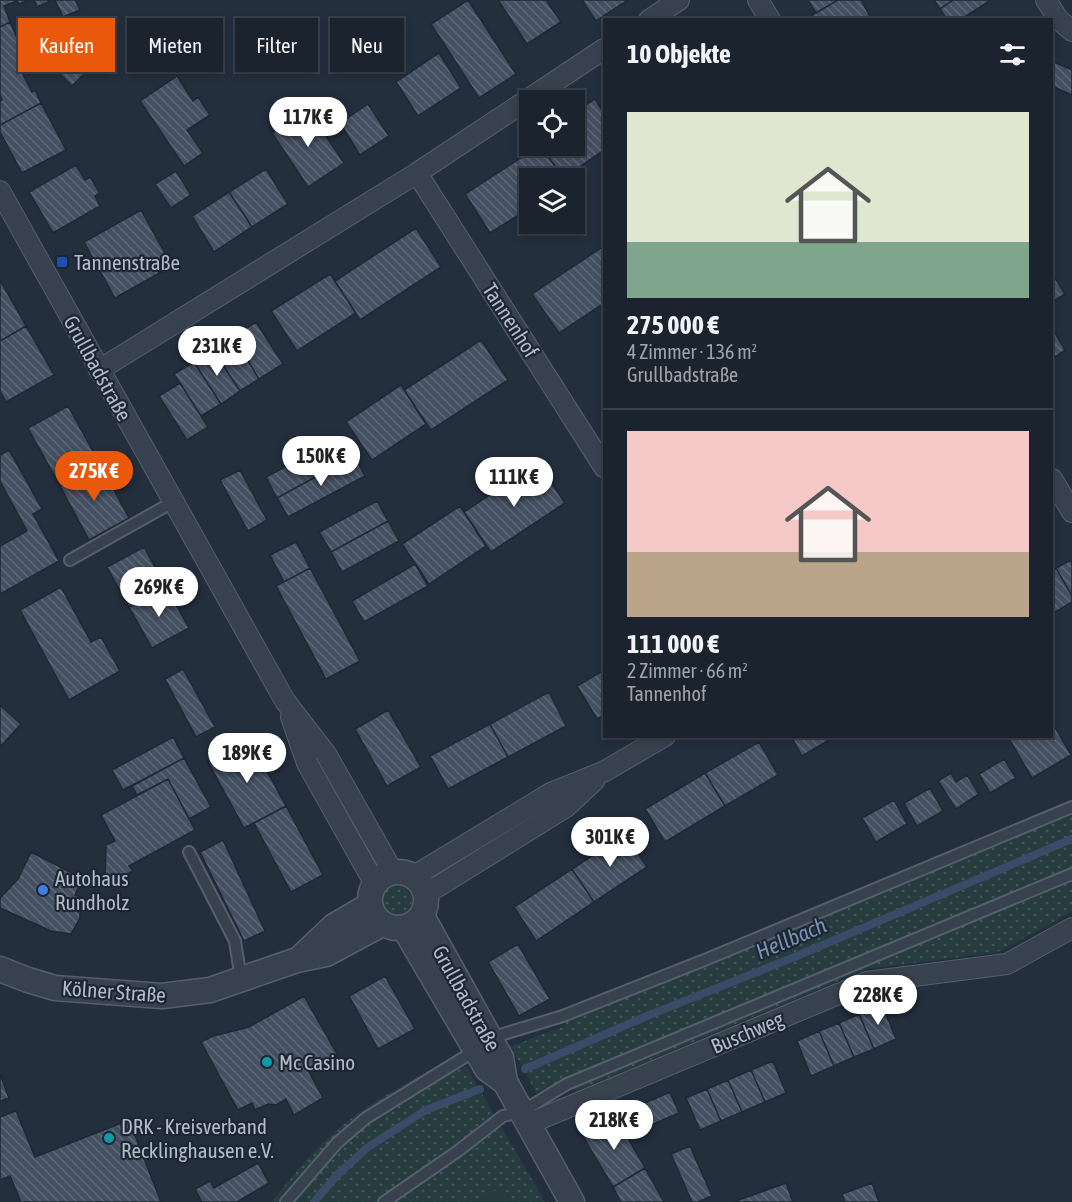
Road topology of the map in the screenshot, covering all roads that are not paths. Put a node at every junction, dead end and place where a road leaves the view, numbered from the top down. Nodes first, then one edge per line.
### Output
1 (679, 0) edge
2 (758, 0) edge
3 (1046, 0) edge
4 (652, 18) edge
5 (769, 18) edge
6 (1072, 31) edge
7 (603, 50) edge
8 (417, 173) junction
9 (0, 191) edge
10 (99, 370) junction
11 (603, 464) edge
12 (1053, 481) edge
13 (173, 502) junction
14 (1065, 506) edge
15 (70, 560) dead end
16 (662, 738) edge
17 (1072, 807) edge
18 (189, 852) dead end
19 (1072, 874) edge
20 (398, 900) junction
21 (1072, 928) edge
22 (0, 969) edge
23 (241, 980) junction
24 (483, 1044) junction
25 (524, 1118) junction
26 (286, 1202) edge
27 (384, 1202) edge
28 (572, 1202) edge

1 - 4 street
2 - 5 street
3 - 6 street
7 - 8 street
8 - 10 street
8 - 11 street, Tannenhof
9 - 10 street, Grullbadstraße
10 - 13 street, Grullbadstraße
12 - 14 street
13 - 15 lane
13 - 20 street, Grullbadstraße
16 - 20 street, Kölner Straße
17 - 24 lane
18 - 23 lane
19 - 25 lane
20 - 23 street, Kölner Straße
20 - 24 street, Grullbadstraße
21 - 25 street, Buschweg
22 - 23 street, Kölner Straße
24 - 25 street, Grullbadstraße
24 - 26 lane
25 - 27 lane
25 - 28 street, Grullbadstraße

